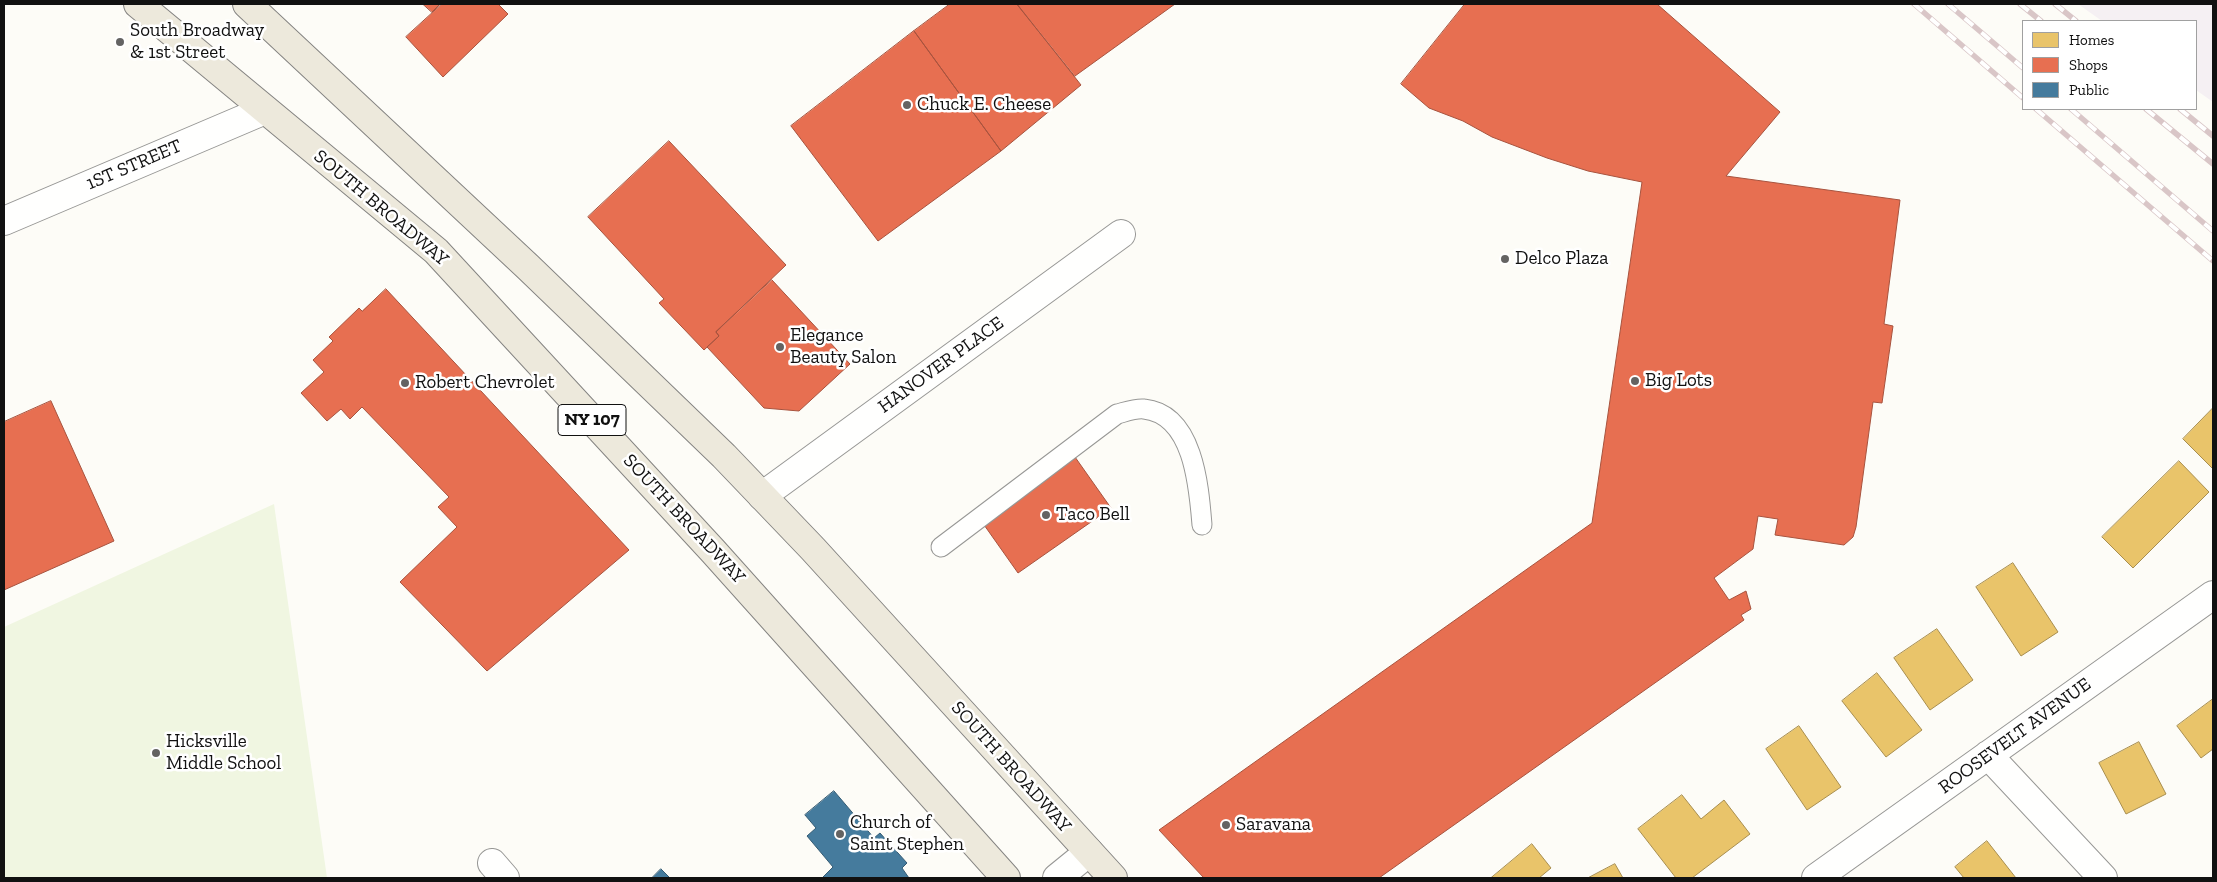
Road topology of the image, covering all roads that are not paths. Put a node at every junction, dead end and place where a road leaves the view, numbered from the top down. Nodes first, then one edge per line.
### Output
1 (138, 4) edge
2 (248, 4) edge
3 (265, 110) junction
4 (4, 221) edge
5 (1121, 234) dead end
6 (762, 496) junction
7 (1202, 525) dead end
8 (941, 547) dead end
9 (2213, 595) edge
10 (1988, 755) junction
11 (1089, 852) junction
12 (1006, 878) edge
13 (1058, 878) edge
14 (1113, 878) edge
15 (1816, 878) edge
16 (2103, 878) edge

1 - 3 main road, SOUTH BROADWAY / NY 107
2 - 6 main road, SOUTH BROADWAY
3 - 4 street, 1ST STREET
3 - 12 main road, SOUTH BROADWAY / NY 107
5 - 6 street, HANOVER PLACE
6 - 11 main road, SOUTH BROADWAY
7 - 8 lane
9 - 10 street, ROOSEVELT AVENUE
10 - 15 street, ROOSEVELT AVENUE
10 - 16 street
11 - 13 street
11 - 14 main road, SOUTH BROADWAY

